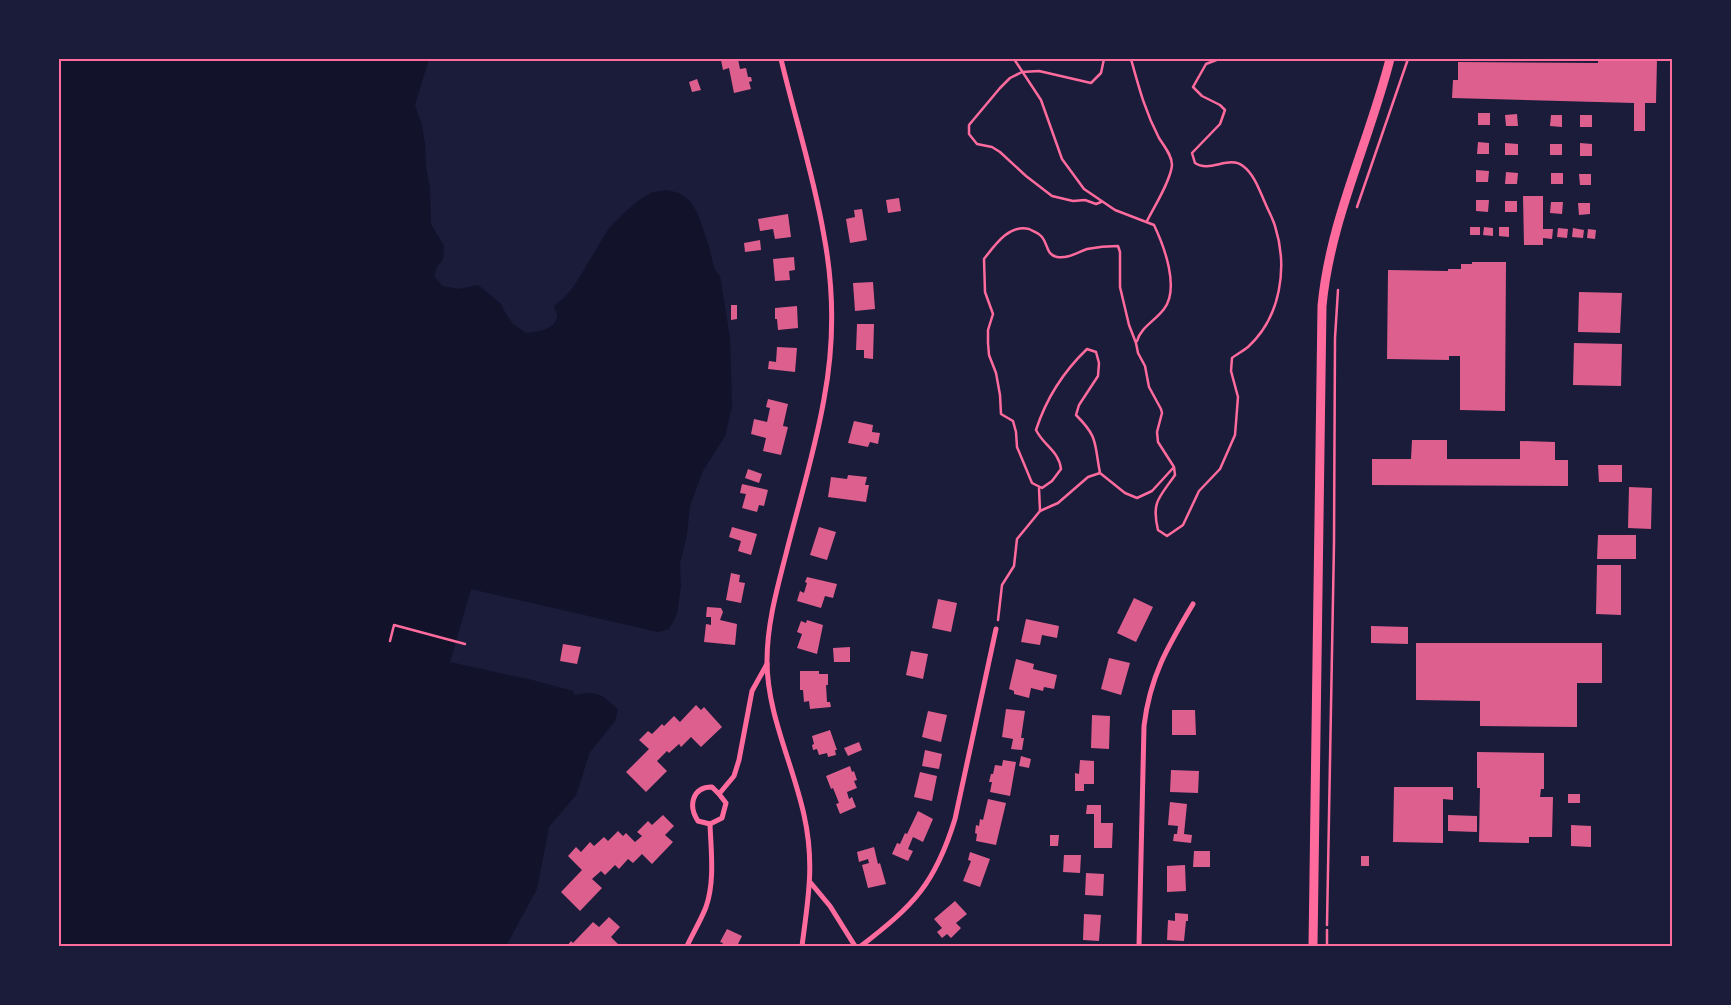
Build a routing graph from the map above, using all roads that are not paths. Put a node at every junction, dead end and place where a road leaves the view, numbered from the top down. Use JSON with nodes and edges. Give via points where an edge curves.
{"nodes":[{"id":1,"x":781,"y":59,"type":"edge"},
{"id":2,"x":1390,"y":59,"type":"edge"},
{"id":3,"x":1193,"y":604,"type":"dead end"},
{"id":4,"x":996,"y":629,"type":"road end"},
{"id":5,"x":767,"y":664,"type":"junction"},
{"id":6,"x":719,"y":794,"type":"junction"},
{"id":7,"x":710,"y":824,"type":"junction"},
{"id":8,"x":810,"y":882,"type":"junction"},
{"id":9,"x":687,"y":946,"type":"edge"},
{"id":10,"x":802,"y":946,"type":"edge"},
{"id":11,"x":855,"y":946,"type":"edge"},
{"id":12,"x":861,"y":946,"type":"edge"},
{"id":13,"x":1139,"y":946,"type":"edge"},
{"id":14,"x":1313,"y":946,"type":"edge"}],
"edges":[{"from":1,"to":5,"type":"street","via":[[824,237],[829,271],[831,336],[817,434],[772,612]]},
{"from":2,"to":14,"type":"street","via":[[1335,233],[1322,306]]},
{"from":3,"to":13,"type":"street","via":[[1158,666],[1147,704]]},
{"from":4,"to":12,"type":"street","via":[[955,819],[946,847],[935,871],[906,910]]},
{"from":5,"to":6,"type":"street","via":[[752,691],[734,776]]},
{"from":5,"to":8,"type":"street","via":[[775,716],[809,838]]},
{"from":6,"to":7,"type":"street","via":[[726,803],[725,810],[722,818]]},
{"from":6,"to":7,"type":"street","via":[[712,786],[705,787],[695,795],[692,804],[698,820]]},
{"from":7,"to":9,"type":"street","via":[[710,890],[706,907]]},
{"from":8,"to":10,"type":"street"},
{"from":8,"to":11,"type":"street","via":[[830,906]]}]}
